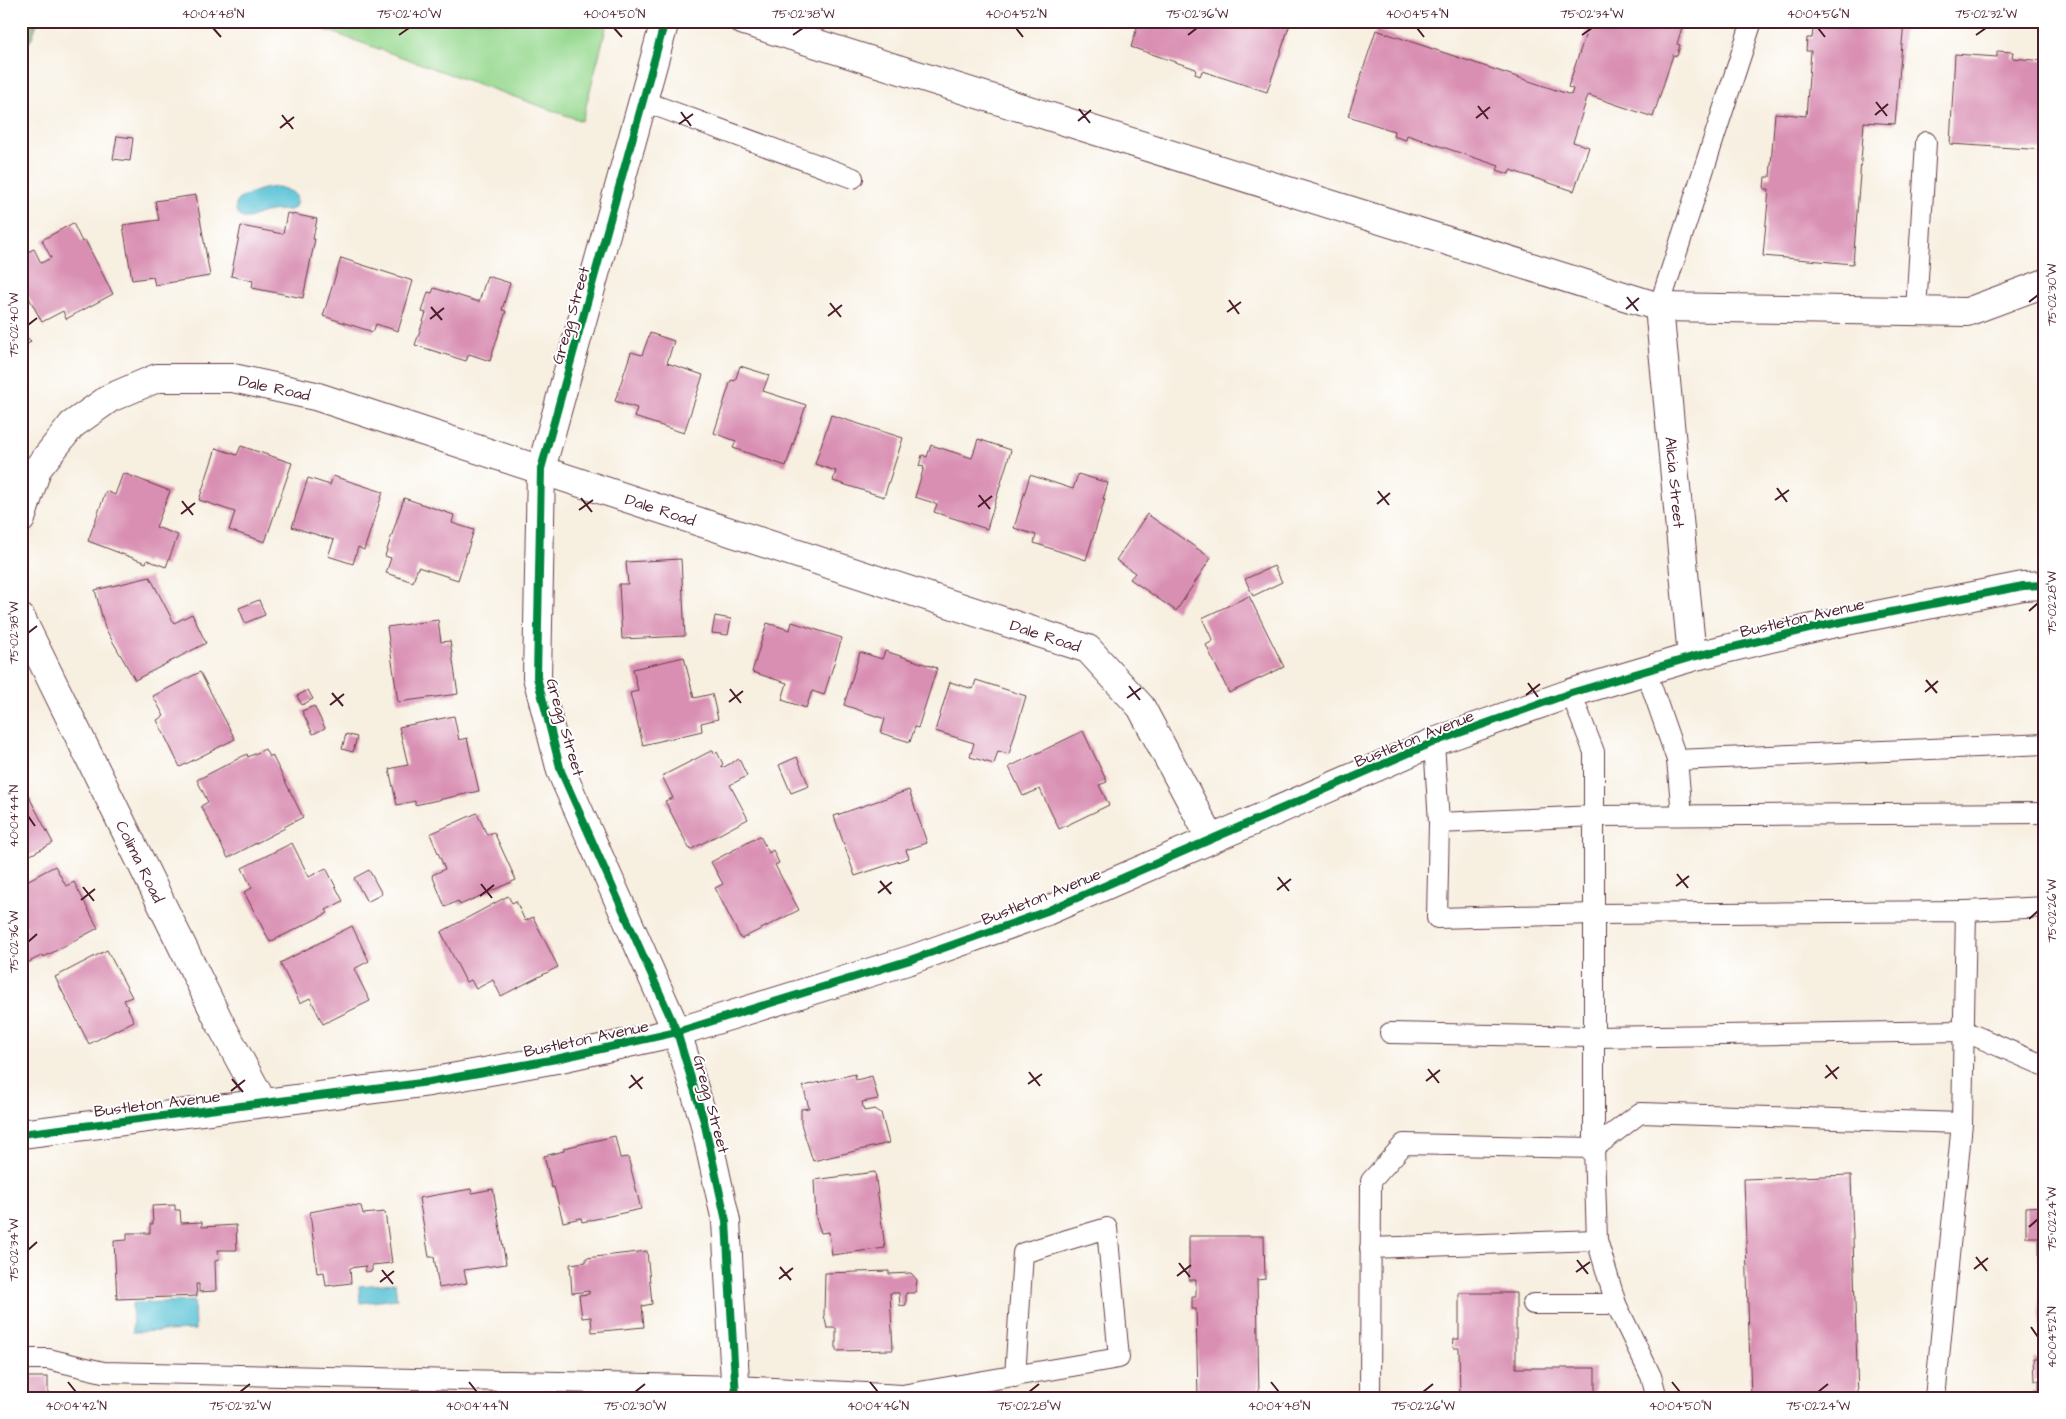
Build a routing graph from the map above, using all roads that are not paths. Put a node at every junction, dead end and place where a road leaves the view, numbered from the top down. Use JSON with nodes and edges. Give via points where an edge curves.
{"nodes":[{"id":1,"x":665,"y":21,"type":"edge"},
{"id":2,"x":744,"y":21,"type":"edge"},
{"id":3,"x":1752,"y":21,"type":"edge"},
{"id":4,"x":643,"y":101,"type":"junction"},
{"id":5,"x":1926,"y":142,"type":"dead end"},
{"id":6,"x":853,"y":178,"type":"dead end"},
{"id":7,"x":2045,"y":283,"type":"edge"},
{"id":8,"x":1659,"y":307,"type":"junction"},
{"id":9,"x":1916,"y":311,"type":"junction"},
{"id":10,"x":541,"y":469,"type":"junction"},
{"id":11,"x":21,"y":519,"type":"edge"},
{"id":12,"x":2045,"y":585,"type":"edge"},
{"id":13,"x":21,"y":618,"type":"edge"},
{"id":14,"x":1692,"y":657,"type":"junction"},
{"id":15,"x":1646,"y":671,"type":"junction"},
{"id":16,"x":1571,"y":693,"type":"junction"},
{"id":17,"x":1434,"y":742,"type":"junction"},
{"id":18,"x":2045,"y":744,"type":"edge"},
{"id":19,"x":1677,"y":760,"type":"junction"},
{"id":20,"x":2045,"y":813,"type":"edge"},
{"id":21,"x":1682,"y":815,"type":"junction"},
{"id":22,"x":1595,"y":816,"type":"junction"},
{"id":23,"x":1438,"y":823,"type":"junction"},
{"id":24,"x":1211,"y":839,"type":"junction"},
{"id":25,"x":2045,"y":907,"type":"edge"},
{"id":26,"x":1966,"y":911,"type":"junction"},
{"id":27,"x":1595,"y":914,"type":"junction"},
{"id":28,"x":1964,"y":1031,"type":"junction"},
{"id":29,"x":677,"y":1032,"type":"junction"},
{"id":30,"x":1390,"y":1033,"type":"dead end"},
{"id":31,"x":1595,"y":1037,"type":"junction"},
{"id":32,"x":2045,"y":1066,"type":"edge"},
{"id":33,"x":263,"y":1104,"type":"junction"},
{"id":34,"x":1962,"y":1123,"type":"junction"},
{"id":35,"x":21,"y":1134,"type":"edge"},
{"id":36,"x":1594,"y":1148,"type":"junction"},
{"id":37,"x":1597,"y":1240,"type":"junction"},
{"id":38,"x":1370,"y":1248,"type":"junction"},
{"id":39,"x":1533,"y":1304,"type":"dead end"},
{"id":40,"x":1616,"y":1304,"type":"junction"},
{"id":41,"x":21,"y":1359,"type":"edge"},
{"id":42,"x":1015,"y":1377,"type":"junction"},
{"id":43,"x":736,"y":1392,"type":"edge"},
{"id":44,"x":1370,"y":1398,"type":"edge"},
{"id":45,"x":1658,"y":1398,"type":"edge"},
{"id":46,"x":1935,"y":1398,"type":"edge"}],
"edges":[{"from":1,"to":4,"type":"street","name":"Gregg Street"},
{"from":2,"to":8,"type":"street"},
{"from":3,"to":8,"type":"lane"},
{"from":4,"to":6,"type":"lane"},
{"from":4,"to":10,"type":"street","name":"Gregg Street"},
{"from":5,"to":9,"type":"lane"},
{"from":7,"to":9,"type":"street","via":[[1967,312]]},
{"from":8,"to":9,"type":"street"},
{"from":8,"to":14,"type":"street","name":"Alicia Street"},
{"from":10,"to":11,"type":"street","name":"Dale Road","via":[[315,396],[233,378],[157,378],[110,398],[72,425],[37,469]]},
{"from":10,"to":24,"type":"street","name":"Dale Road","via":[[1088,649],[1141,707]]},
{"from":10,"to":29,"type":"street","name":"Gregg Street","via":[[537,677],[562,771]]},
{"from":12,"to":14,"type":"street","name":"Bustleton Avenue","via":[[2023,586],[1839,622]]},
{"from":13,"to":33,"type":"street","name":"Colima Road"},
{"from":14,"to":15,"type":"street","name":"Bustleton Avenue"},
{"from":15,"to":16,"type":"street","name":"Bustleton Avenue"},
{"from":15,"to":19,"type":"lane"},
{"from":16,"to":17,"type":"street","name":"Bustleton Avenue"},
{"from":16,"to":22,"type":"lane","via":[[1594,752]]},
{"from":17,"to":23,"type":"lane"},
{"from":17,"to":24,"type":"street","name":"Bustleton Avenue"},
{"from":18,"to":19,"type":"lane"},
{"from":19,"to":21,"type":"lane"},
{"from":20,"to":21,"type":"lane"},
{"from":21,"to":22,"type":"lane"},
{"from":22,"to":23,"type":"lane"},
{"from":22,"to":27,"type":"lane"},
{"from":23,"to":27,"type":"lane","via":[[1437,918]]},
{"from":24,"to":29,"type":"street","name":"Bustleton Avenue","via":[[1047,911],[910,960]]},
{"from":25,"to":26,"type":"lane"},
{"from":26,"to":27,"type":"lane"},
{"from":26,"to":28,"type":"lane"},
{"from":27,"to":31,"type":"lane"},
{"from":28,"to":31,"type":"lane"},
{"from":28,"to":32,"type":"lane"},
{"from":28,"to":34,"type":"lane"},
{"from":29,"to":33,"type":"street","name":"Bustleton Avenue","via":[[556,1060],[448,1079]]},
{"from":29,"to":43,"type":"street","name":"Gregg Street","via":[[704,1121],[726,1221]]},
{"from":30,"to":31,"type":"lane"},
{"from":31,"to":36,"type":"lane"},
{"from":33,"to":35,"type":"street","name":"Bustleton Avenue"},
{"from":34,"to":36,"type":"lane","via":[[1640,1113]]},
{"from":34,"to":46,"type":"lane"},
{"from":36,"to":37,"type":"lane"},
{"from":36,"to":38,"type":"lane","via":[[1404,1144],[1371,1181]]},
{"from":37,"to":38,"type":"lane"},
{"from":37,"to":40,"type":"lane"},
{"from":38,"to":44,"type":"lane"},
{"from":39,"to":40,"type":"lane"},
{"from":40,"to":45,"type":"lane","via":[[1651,1376]]},
{"from":41,"to":43,"type":"lane","via":[[48,1359],[103,1372]]},
{"from":42,"to":42,"type":"lane","via":[[1119,1358],[1107,1228],[1023,1253]]},
{"from":42,"to":43,"type":"lane","via":[[902,1395]]}]}
